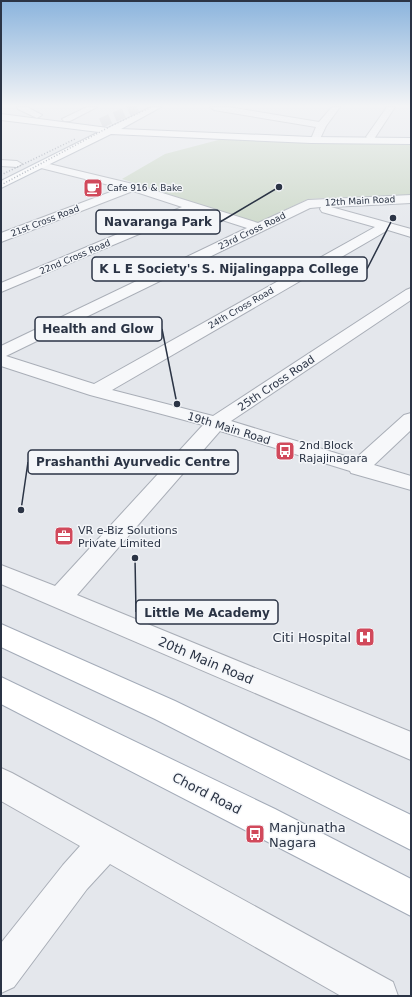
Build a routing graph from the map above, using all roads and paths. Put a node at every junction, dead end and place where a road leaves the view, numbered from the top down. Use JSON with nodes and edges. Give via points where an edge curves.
{"nodes":[{"id":1,"x":64,"y":154,"type":"edge"},
{"id":2,"x":20,"y":162,"type":"joint"},
{"id":3,"x":1,"y":163,"type":"edge"},
{"id":4,"x":41,"y":165,"type":"junction"},
{"id":5,"x":1,"y":172,"type":"edge"},
{"id":6,"x":1,"y":185,"type":"edge"},
{"id":7,"x":133,"y":187,"type":"junction"},
{"id":8,"x":411,"y":199,"type":"edge"},
{"id":9,"x":308,"y":204,"type":"junction"},
{"id":10,"x":193,"y":207,"type":"junction"},
{"id":11,"x":386,"y":226,"type":"junction"},
{"id":12,"x":259,"y":228,"type":"junction"},
{"id":13,"x":411,"y":233,"type":"edge"},
{"id":14,"x":1,"y":238,"type":"edge"},
{"id":15,"x":1,"y":288,"type":"edge"},
{"id":16,"x":411,"y":293,"type":"edge"},
{"id":17,"x":1,"y":352,"type":"edge"},
{"id":18,"x":1,"y":360,"type":"edge"},
{"id":19,"x":96,"y":391,"type":"junction"},
{"id":20,"x":411,"y":419,"type":"edge"},
{"id":21,"x":216,"y":423,"type":"junction"},
{"id":22,"x":358,"y":468,"type":"junction"},
{"id":23,"x":411,"y":483,"type":"edge"},
{"id":24,"x":1,"y":574,"type":"edge"},
{"id":25,"x":60,"y":598,"type":"junction"},
{"id":26,"x":1,"y":635,"type":"edge"},
{"id":27,"x":1,"y":690,"type":"edge"},
{"id":28,"x":411,"y":746,"type":"edge"},
{"id":29,"x":1,"y":784,"type":"edge"},
{"id":30,"x":411,"y":833,"type":"edge"},
{"id":31,"x":106,"y":843,"type":"junction"},
{"id":32,"x":411,"y":898,"type":"edge"},
{"id":33,"x":1,"y":974,"type":"edge"},
{"id":34,"x":379,"y":996,"type":"edge"}],
"edges":[{"from":1,"to":4,"type":"main road"},
{"from":2,"to":3,"type":"street"},
{"from":2,"to":5,"type":"main road"},
{"from":4,"to":6,"type":"main road"},
{"from":4,"to":7,"type":"street"},
{"from":7,"to":10,"type":"street"},
{"from":7,"to":14,"type":"street","name":"21st Cross Road"},
{"from":8,"to":9,"type":"street","name":"12th Main Road"},
{"from":9,"to":11,"type":"street"},
{"from":9,"to":12,"type":"street","name":"23rd Cross Road"},
{"from":10,"to":12,"type":"street"},
{"from":10,"to":15,"type":"street","name":"22nd Cross Road"},
{"from":11,"to":13,"type":"street"},
{"from":11,"to":19,"type":"street","name":"24th Cross Road"},
{"from":12,"to":17,"type":"street","name":"23rd Cross Road"},
{"from":16,"to":21,"type":"street","name":"25th Cross Road"},
{"from":18,"to":19,"type":"street","name":"19th Main Road"},
{"from":19,"to":21,"type":"street","name":"19th Main Road"},
{"from":20,"to":22,"type":"street"},
{"from":21,"to":22,"type":"street","name":"19th Main Road"},
{"from":21,"to":25,"type":"street","name":"25th Cross Road"},
{"from":22,"to":23,"type":"street","name":"19th Main Road"},
{"from":24,"to":25,"type":"street","name":"20th Main Road"},
{"from":25,"to":28,"type":"street","name":"20th Main Road"},
{"from":26,"to":30,"type":"main road","via":[[165,710]]},
{"from":27,"to":32,"type":"main road","name":"Chord Road"},
{"from":29,"to":31,"type":"street"},
{"from":31,"to":33,"type":"street","via":[[75,877]]},
{"from":31,"to":34,"type":"street"}]}
